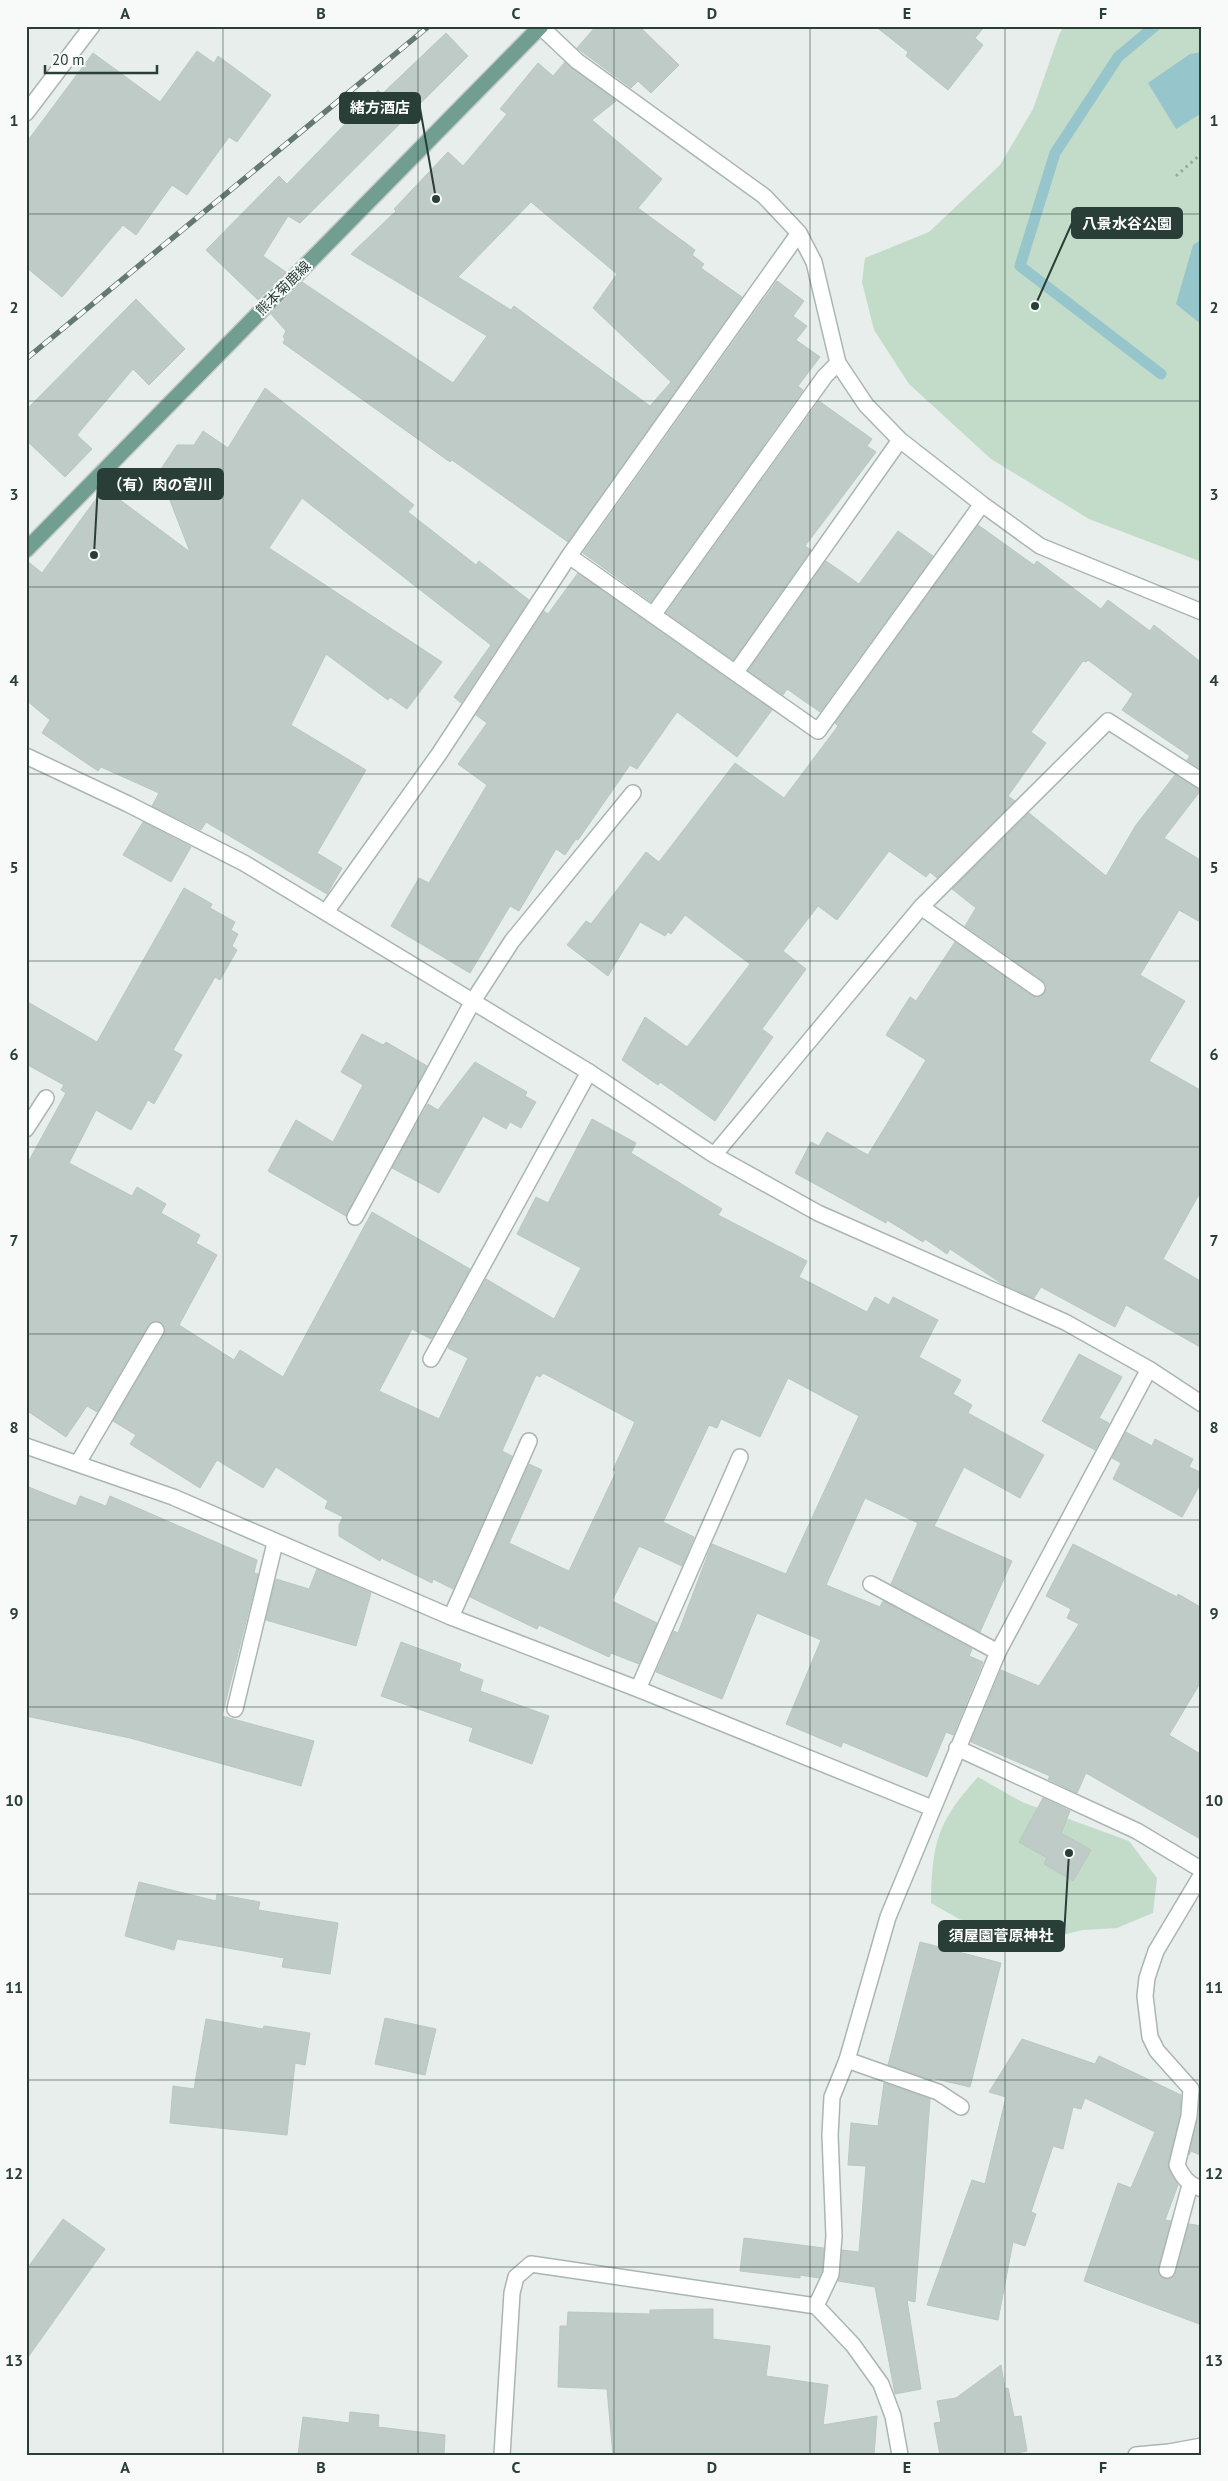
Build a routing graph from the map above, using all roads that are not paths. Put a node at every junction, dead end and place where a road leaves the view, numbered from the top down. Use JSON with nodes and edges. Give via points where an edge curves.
{"nodes":[{"id":1,"x":92,"y":26,"type":"edge"},
{"id":2,"x":540,"y":26,"type":"edge"},
{"id":3,"x":26,"y":113,"type":"edge"},
{"id":4,"x":799,"y":233,"type":"junction"},
{"id":5,"x":838,"y":363,"type":"junction"},
{"id":6,"x":900,"y":440,"type":"junction"},
{"id":7,"x":982,"y":504,"type":"junction"},
{"id":8,"x":26,"y":550,"type":"edge"},
{"id":9,"x":569,"y":556,"type":"junction"},
{"id":10,"x":1202,"y":612,"type":"edge"},
{"id":11,"x":653,"y":615,"type":"junction"},
{"id":12,"x":736,"y":672,"type":"junction"},
{"id":13,"x":26,"y":756,"type":"edge"},
{"id":14,"x":1202,"y":781,"type":"edge"},
{"id":15,"x":633,"y":793,"type":"dead end"},
{"id":16,"x":921,"y":907,"type":"junction"},
{"id":17,"x":326,"y":912,"type":"junction"},
{"id":18,"x":1037,"y":988,"type":"dead end"},
{"id":19,"x":473,"y":1000,"type":"junction"},
{"id":20,"x":589,"y":1072,"type":"junction"},
{"id":21,"x":46,"y":1098,"type":"dead end"},
{"id":22,"x":26,"y":1129,"type":"edge"},
{"id":23,"x":714,"y":1155,"type":"junction"},
{"id":24,"x":355,"y":1217,"type":"dead end"},
{"id":25,"x":156,"y":1330,"type":"dead end"},
{"id":26,"x":431,"y":1359,"type":"dead end"},
{"id":27,"x":1149,"y":1369,"type":"junction"},
{"id":28,"x":1202,"y":1404,"type":"edge"},
{"id":29,"x":529,"y":1441,"type":"dead end"},
{"id":30,"x":26,"y":1446,"type":"edge"},
{"id":31,"x":740,"y":1457,"type":"dead end"},
{"id":32,"x":78,"y":1463,"type":"junction"},
{"id":33,"x":275,"y":1543,"type":"junction"},
{"id":34,"x":871,"y":1584,"type":"dead end"},
{"id":35,"x":451,"y":1617,"type":"junction"},
{"id":36,"x":998,"y":1652,"type":"junction"},
{"id":37,"x":638,"y":1689,"type":"junction"},
{"id":38,"x":235,"y":1709,"type":"dead end"},
{"id":39,"x":957,"y":1748,"type":"junction"},
{"id":40,"x":932,"y":1808,"type":"junction"},
{"id":41,"x":1202,"y":1872,"type":"edge"},
{"id":42,"x":847,"y":2060,"type":"junction"},
{"id":43,"x":961,"y":2107,"type":"dead end"},
{"id":44,"x":1196,"y":2187,"type":"edge"},
{"id":45,"x":1167,"y":2270,"type":"dead end"},
{"id":46,"x":816,"y":2306,"type":"junction"},
{"id":47,"x":1202,"y":2446,"type":"edge"},
{"id":48,"x":1169,"y":2454,"type":"edge"},
{"id":49,"x":502,"y":2455,"type":"edge"},
{"id":50,"x":900,"y":2455,"type":"edge"},
{"id":51,"x":1136,"y":2455,"type":"edge"}],
"edges":[{"from":1,"to":3,"type":"street"},
{"from":2,"to":4,"type":"street","via":[[577,61],[764,196]]},
{"from":2,"to":8,"type":"main road","name":"熊本菊鹿線"},
{"from":4,"to":5,"type":"street","via":[[814,262]]},
{"from":4,"to":9,"type":"street"},
{"from":5,"to":6,"type":"street","via":[[866,404]]},
{"from":5,"to":11,"type":"street","via":[[825,376]]},
{"from":6,"to":7,"type":"street"},
{"from":6,"to":12,"type":"street"},
{"from":7,"to":10,"type":"street","via":[[1040,546]]},
{"from":7,"to":12,"type":"street","via":[[818,731]]},
{"from":9,"to":11,"type":"street"},
{"from":9,"to":17,"type":"street","via":[[440,754]]},
{"from":11,"to":12,"type":"street"},
{"from":13,"to":17,"type":"street","via":[[244,863]]},
{"from":14,"to":16,"type":"street","via":[[1108,721]]},
{"from":15,"to":19,"type":"street","via":[[512,941]]},
{"from":16,"to":18,"type":"street"},
{"from":16,"to":23,"type":"street"},
{"from":17,"to":19,"type":"street"},
{"from":19,"to":20,"type":"street"},
{"from":19,"to":24,"type":"street"},
{"from":20,"to":23,"type":"street"},
{"from":20,"to":26,"type":"street"},
{"from":21,"to":22,"type":"street"},
{"from":23,"to":27,"type":"street","via":[[818,1213],[1065,1322]]},
{"from":25,"to":32,"type":"street"},
{"from":27,"to":28,"type":"street"},
{"from":27,"to":36,"type":"street"},
{"from":29,"to":35,"type":"street"},
{"from":30,"to":32,"type":"street"},
{"from":31,"to":37,"type":"street"},
{"from":32,"to":33,"type":"street","via":[[173,1497]]},
{"from":33,"to":35,"type":"street"},
{"from":33,"to":38,"type":"street"},
{"from":34,"to":36,"type":"street"},
{"from":35,"to":37,"type":"street"},
{"from":36,"to":39,"type":"street"},
{"from":37,"to":40,"type":"street"},
{"from":39,"to":40,"type":"street"},
{"from":39,"to":41,"type":"street","via":[[1137,1831]]},
{"from":40,"to":42,"type":"street","via":[[888,1917]]},
{"from":41,"to":44,"type":"street","via":[[1156,1951],[1145,1996],[1150,2037],[1191,2089],[1189,2116],[1177,2165],[1183,2178]]},
{"from":42,"to":43,"type":"street","via":[[938,2092]]},
{"from":42,"to":46,"type":"street","via":[[832,2097],[830,2135],[834,2236],[831,2274]]},
{"from":44,"to":45,"type":"street"},
{"from":46,"to":49,"type":"street","via":[[531,2264],[516,2277],[512,2293]]},
{"from":46,"to":50,"type":"street","via":[[853,2346],[880,2384],[893,2416]]},
{"from":47,"to":48,"type":"street"},
{"from":48,"to":51,"type":"street"}]}
